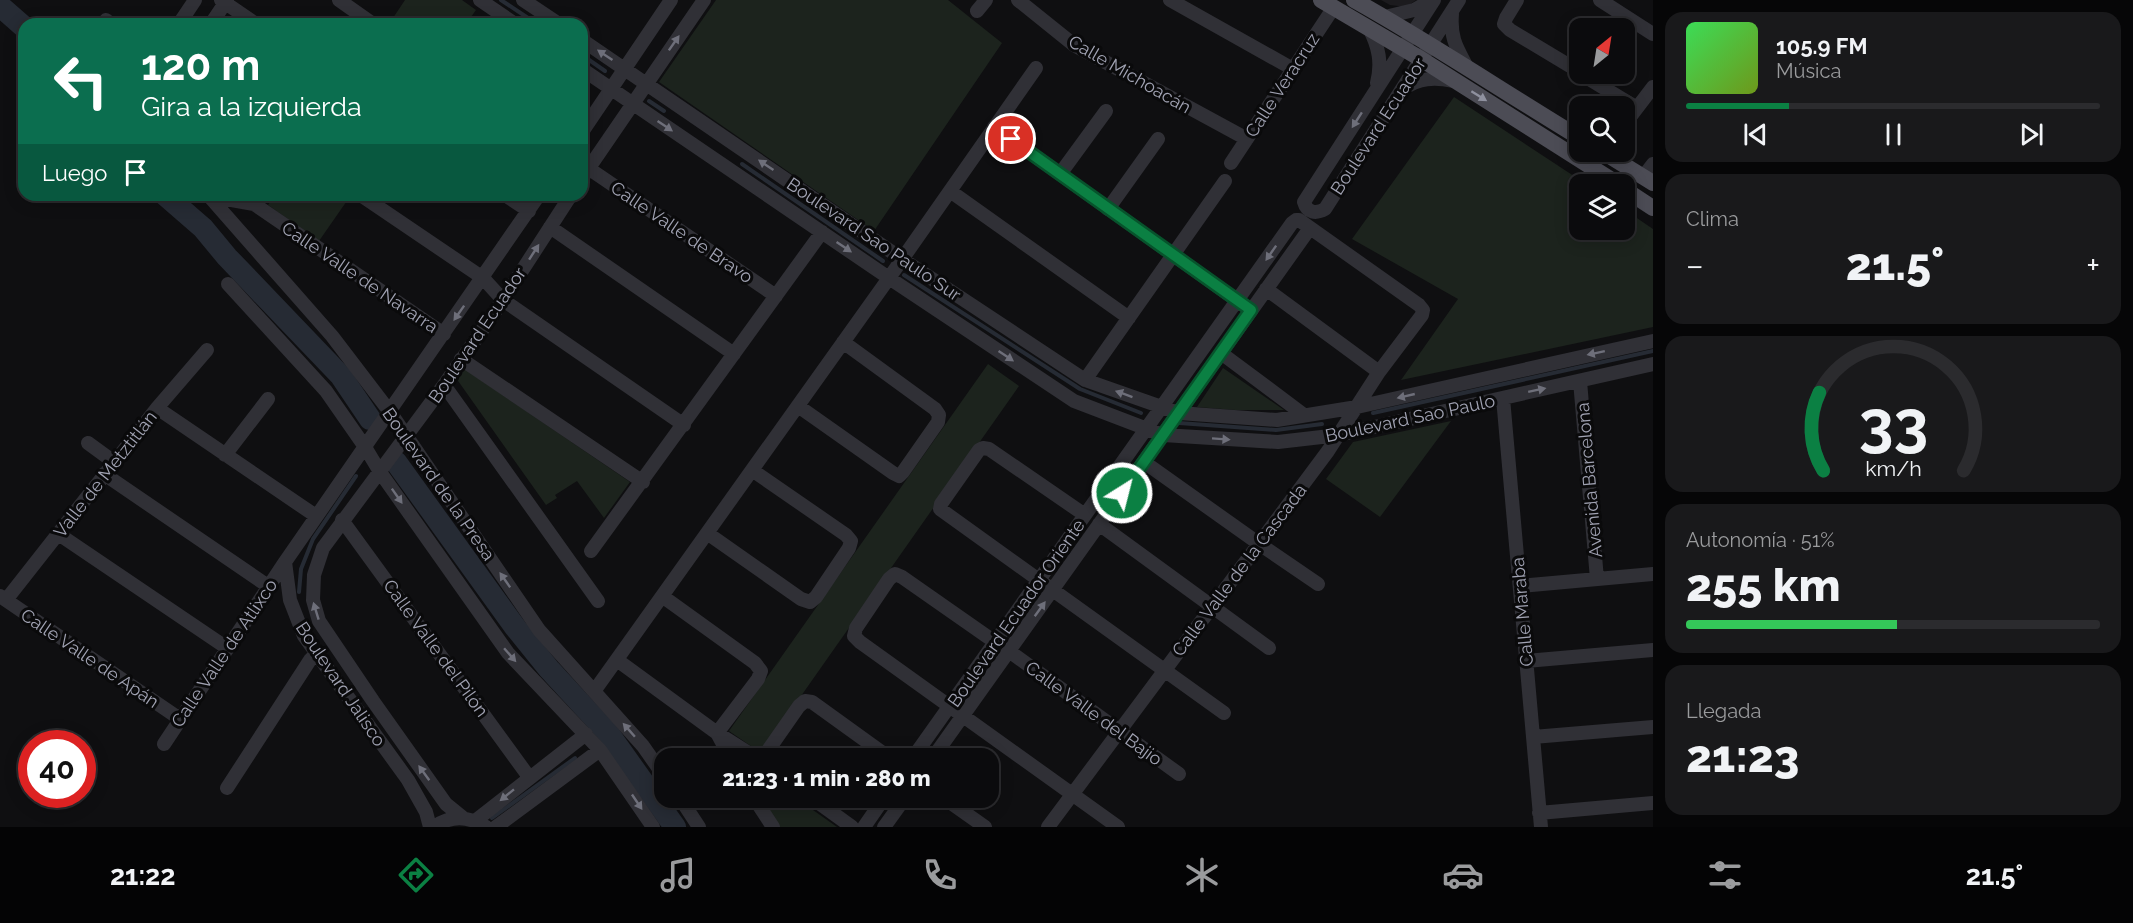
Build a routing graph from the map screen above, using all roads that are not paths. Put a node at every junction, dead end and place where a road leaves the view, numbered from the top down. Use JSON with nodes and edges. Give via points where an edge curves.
{"nodes":[{"id":1,"x":195,"y":0,"type":"edge"},
{"id":2,"x":339,"y":0,"type":"edge"},
{"id":3,"x":480,"y":0,"type":"edge"},
{"id":4,"x":523,"y":0,"type":"edge"},
{"id":5,"x":671,"y":0,"type":"edge"},
{"id":6,"x":704,"y":0,"type":"edge"},
{"id":7,"x":1018,"y":0,"type":"edge"},
{"id":8,"x":1170,"y":0,"type":"edge"},
{"id":9,"x":1354,"y":0,"type":"edge"},
{"id":10,"x":1433,"y":0,"type":"edge"},
{"id":11,"x":1517,"y":0,"type":"edge"},
{"id":12,"x":1600,"y":0,"type":"edge"},
{"id":13,"x":224,"y":1,"type":"edge"},
{"id":14,"x":1327,"y":3,"type":"edge"},
{"id":15,"x":1456,"y":6,"type":"edge"},
{"id":16,"x":1385,"y":17,"type":"junction"},
{"id":17,"x":183,"y":18,"type":"edge"},
{"id":18,"x":214,"y":18,"type":"edge"},
{"id":19,"x":248,"y":18,"type":"edge"},
{"id":20,"x":365,"y":18,"type":"edge"},
{"id":21,"x":506,"y":18,"type":"edge"},
{"id":22,"x":550,"y":18,"type":"edge"},
{"id":23,"x":1369,"y":28,"type":"junction"},
{"id":24,"x":1412,"y":33,"type":"junction"},
{"id":25,"x":1653,"y":34,"type":"edge"},
{"id":26,"x":588,"y":44,"type":"edge"},
{"id":27,"x":1431,"y":45,"type":"junction"},
{"id":28,"x":1402,"y":49,"type":"junction"},
{"id":29,"x":1421,"y":59,"type":"junction"},
{"id":30,"x":1569,"y":66,"type":"edge"},
{"id":31,"x":1036,"y":68,"type":"dead end"},
{"id":32,"x":625,"y":69,"type":"junction"},
{"id":33,"x":1293,"y":69,"type":"junction"},
{"id":34,"x":1470,"y":71,"type":"junction"},
{"id":35,"x":588,"y":73,"type":"edge"},
{"id":36,"x":1455,"y":81,"type":"junction"},
{"id":37,"x":646,"y":84,"type":"junction"},
{"id":38,"x":1598,"y":84,"type":"edge"},
{"id":39,"x":1653,"y":87,"type":"edge"},
{"id":40,"x":611,"y":89,"type":"junction"},
{"id":41,"x":1401,"y":91,"type":"junction"},
{"id":42,"x":1374,"y":93,"type":"junction"},
{"id":43,"x":632,"y":104,"type":"junction"},
{"id":44,"x":1637,"y":108,"type":"junction"},
{"id":45,"x":1106,"y":111,"type":"dead end"},
{"id":46,"x":1635,"y":111,"type":"edge"},
{"id":47,"x":588,"y":123,"type":"edge"},
{"id":48,"x":994,"y":127,"type":"junction"},
{"id":49,"x":1569,"y":131,"type":"edge"},
{"id":50,"x":1158,"y":139,"type":"dead end"},
{"id":51,"x":1247,"y":139,"type":"junction"},
{"id":52,"x":1619,"y":162,"type":"edge"},
{"id":53,"x":1231,"y":163,"type":"dead end"},
{"id":54,"x":1628,"y":168,"type":"junction"},
{"id":55,"x":588,"y":169,"type":"edge"},
{"id":56,"x":1060,"y":174,"type":"junction"},
{"id":57,"x":1602,"y":174,"type":"edge"},
{"id":58,"x":1624,"y":174,"type":"edge"},
{"id":59,"x":588,"y":175,"type":"edge"},
{"id":60,"x":1650,"y":175,"type":"edge"},
{"id":61,"x":1225,"y":181,"type":"dead end"},
{"id":62,"x":950,"y":191,"type":"junction"},
{"id":63,"x":1635,"y":196,"type":"edge"},
{"id":64,"x":213,"y":201,"type":"edge"},
{"id":65,"x":239,"y":201,"type":"edge"},
{"id":66,"x":369,"y":201,"type":"edge"},
{"id":67,"x":514,"y":201,"type":"edge"},
{"id":68,"x":535,"y":201,"type":"edge"},
{"id":69,"x":567,"y":201,"type":"edge"},
{"id":70,"x":1108,"y":208,"type":"junction"},
{"id":71,"x":1653,"y":208,"type":"edge"},
{"id":72,"x":529,"y":211,"type":"junction"},
{"id":73,"x":550,"y":227,"type":"junction"},
{"id":74,"x":1310,"y":228,"type":"junction"},
{"id":75,"x":822,"y":232,"type":"junction"},
{"id":76,"x":1173,"y":255,"type":"junction"},
{"id":77,"x":902,"y":259,"type":"junction"},
{"id":78,"x":483,"y":278,"type":"junction"},
{"id":79,"x":889,"y":278,"type":"junction"},
{"id":80,"x":228,"y":284,"type":"dead end"},
{"id":81,"x":1266,"y":289,"type":"junction"},
{"id":82,"x":776,"y":296,"type":"junction"},
{"id":83,"x":503,"y":300,"type":"junction"},
{"id":84,"x":1238,"y":300,"type":"junction"},
{"id":85,"x":1251,"y":310,"type":"junction"},
{"id":86,"x":1129,"y":318,"type":"junction"},
{"id":87,"x":444,"y":334,"type":"junction"},
{"id":88,"x":1653,"y":341,"type":"edge"},
{"id":89,"x":843,"y":342,"type":"junction"},
{"id":90,"x":207,"y":350,"type":"dead end"},
{"id":91,"x":1221,"y":353,"type":"junction"},
{"id":92,"x":734,"y":354,"type":"junction"},
{"id":93,"x":461,"y":359,"type":"junction"},
{"id":94,"x":1653,"y":364,"type":"edge"},
{"id":95,"x":1379,"y":372,"type":"junction"},
{"id":96,"x":1085,"y":380,"type":"junction"},
{"id":97,"x":1580,"y":381,"type":"junction"},
{"id":98,"x":444,"y":385,"type":"junction"},
{"id":99,"x":1503,"y":398,"type":"junction"},
{"id":100,"x":268,"y":399,"type":"dead end"},
{"id":101,"x":798,"y":406,"type":"junction"},
{"id":102,"x":1358,"y":407,"type":"junction"},
{"id":103,"x":157,"y":408,"type":"junction"},
{"id":104,"x":1161,"y":408,"type":"junction"},
{"id":105,"x":390,"y":412,"type":"junction"},
{"id":106,"x":1179,"y":413,"type":"junction"},
{"id":107,"x":1304,"y":415,"type":"junction"},
{"id":108,"x":684,"y":425,"type":"junction"},
{"id":109,"x":1146,"y":429,"type":"junction"},
{"id":110,"x":1163,"y":435,"type":"junction"},
{"id":111,"x":1339,"y":435,"type":"junction"},
{"id":112,"x":406,"y":437,"type":"junction"},
{"id":113,"x":88,"y":443,"type":"dead end"},
{"id":114,"x":365,"y":447,"type":"junction"},
{"id":115,"x":225,"y":454,"type":"junction"},
{"id":116,"x":114,"y":462,"type":"junction"},
{"id":117,"x":1144,"y":462,"type":"junction"},
{"id":118,"x":752,"y":470,"type":"junction"},
{"id":119,"x":380,"y":472,"type":"junction"},
{"id":120,"x":104,"y":474,"type":"junction"},
{"id":121,"x":643,"y":482,"type":"junction"},
{"id":122,"x":1085,"y":515,"type":"junction"},
{"id":123,"x":316,"y":516,"type":"junction"},
{"id":124,"x":342,"y":520,"type":"junction"},
{"id":125,"x":1099,"y":524,"type":"junction"},
{"id":126,"x":57,"y":533,"type":"junction"},
{"id":127,"x":707,"y":533,"type":"junction"},
{"id":128,"x":1258,"y":543,"type":"junction"},
{"id":129,"x":591,"y":551,"type":"dead end"},
{"id":130,"x":285,"y":562,"type":"junction"},
{"id":131,"x":1653,"y":574,"type":"edge"},
{"id":132,"x":1040,"y":579,"type":"junction"},
{"id":133,"x":1597,"y":579,"type":"junction"},
{"id":134,"x":1318,"y":584,"type":"dead end"},
{"id":135,"x":268,"y":586,"type":"junction"},
{"id":136,"x":1520,"y":586,"type":"junction"},
{"id":137,"x":1054,"y":590,"type":"junction"},
{"id":138,"x":662,"y":596,"type":"junction"},
{"id":139,"x":3,"y":598,"type":"edge"},
{"id":140,"x":598,"y":601,"type":"dead end"},
{"id":141,"x":1212,"y":606,"type":"junction"},
{"id":142,"x":995,"y":642,"type":"junction"},
{"id":143,"x":227,"y":648,"type":"junction"},
{"id":144,"x":1269,"y":648,"type":"dead end"},
{"id":145,"x":1653,"y":650,"type":"edge"},
{"id":146,"x":1009,"y":651,"type":"junction"},
{"id":147,"x":317,"y":653,"type":"junction"},
{"id":148,"x":617,"y":660,"type":"junction"},
{"id":149,"x":1526,"y":661,"type":"junction"},
{"id":150,"x":1165,"y":669,"type":"junction"},
{"id":151,"x":595,"y":690,"type":"junction"},
{"id":152,"x":950,"y":706,"type":"junction"},
{"id":153,"x":1224,"y":713,"type":"dead end"},
{"id":154,"x":963,"y":716,"type":"junction"},
{"id":155,"x":180,"y":719,"type":"junction"},
{"id":156,"x":1653,"y":727,"type":"edge"},
{"id":157,"x":1119,"y":732,"type":"junction"},
{"id":158,"x":717,"y":733,"type":"junction"},
{"id":159,"x":586,"y":734,"type":"junction"},
{"id":160,"x":1533,"y":737,"type":"junction"},
{"id":161,"x":164,"y":744,"type":"dead end"},
{"id":162,"x":725,"y":748,"type":"edge"},
{"id":163,"x":742,"y":748,"type":"edge"},
{"id":164,"x":768,"y":748,"type":"edge"},
{"id":165,"x":876,"y":748,"type":"edge"},
{"id":166,"x":920,"y":748,"type":"edge"},
{"id":167,"x":940,"y":748,"type":"edge"},
{"id":168,"x":600,"y":750,"type":"junction"},
{"id":169,"x":654,"y":762,"type":"edge"},
{"id":170,"x":1179,"y":774,"type":"dead end"},
{"id":171,"x":529,"y":777,"type":"junction"},
{"id":172,"x":227,"y":788,"type":"dead end"},
{"id":173,"x":1073,"y":794,"type":"junction"},
{"id":174,"x":1653,"y":803,"type":"edge"},
{"id":175,"x":687,"y":808,"type":"edge"},
{"id":176,"x":761,"y":808,"type":"edge"},
{"id":177,"x":826,"y":808,"type":"edge"},
{"id":178,"x":877,"y":808,"type":"edge"},
{"id":179,"x":898,"y":808,"type":"edge"},
{"id":180,"x":958,"y":808,"type":"edge"},
{"id":181,"x":1540,"y":820,"type":"edge"},
{"id":182,"x":474,"y":822,"type":"edge"},
{"id":183,"x":432,"y":827,"type":"edge"},
{"id":184,"x":496,"y":827,"type":"edge"},
{"id":185,"x":653,"y":827,"type":"edge"},
{"id":186,"x":699,"y":827,"type":"edge"},
{"id":187,"x":773,"y":827,"type":"edge"},
{"id":188,"x":852,"y":827,"type":"edge"},
{"id":189,"x":864,"y":827,"type":"edge"},
{"id":190,"x":884,"y":827,"type":"edge"},
{"id":191,"x":985,"y":827,"type":"edge"},
{"id":192,"x":1048,"y":827,"type":"edge"},
{"id":193,"x":1118,"y":827,"type":"edge"}],
"edges":[{"from":1,"to":17,"type":"street"},
{"from":2,"to":20,"type":"street"},
{"from":3,"to":21,"type":"street"},
{"from":4,"to":22,"type":"street"},
{"from":5,"to":32,"type":"street"},
{"from":37,"to":6,"type":"street","one_way":true},
{"from":7,"to":51,"type":"street","name":"Calle Michoacán","via":[[1074,45]]},
{"from":8,"to":33,"type":"street"},
{"from":9,"to":16,"type":"main road"},
{"from":10,"to":16,"type":"street","via":[[1414,10]]},
{"from":10,"to":24,"type":"street","name":"Boulevard Ecuador"},
{"from":11,"to":30,"type":"street","via":[[1504,24]]},
{"from":12,"to":25,"type":"street"},
{"from":13,"to":18,"type":"street"},
{"from":13,"to":19,"type":"street"},
{"from":14,"to":23,"type":"main road"},
{"from":14,"to":33,"type":"street","name":"Calle Veracruz"},
{"from":15,"to":27,"type":"street","name":"Boulevard Ecuador"},
{"from":15,"to":34,"type":"street","via":[[1451,34]]},
{"from":16,"to":24,"type":"main road"},
{"from":23,"to":28,"type":"main road"},
{"from":23,"to":42,"type":"street","via":[[1378,44],[1380,61]]},
{"from":24,"to":27,"type":"main road"},
{"from":24,"to":28,"type":"street","name":"Boulevard Ecuador"},
{"from":32,"to":26,"type":"street","name":"Boulevard Sao Paulo Sur","one_way":true},
{"from":27,"to":29,"type":"street","name":"Boulevard Ecuador"},
{"from":27,"to":34,"type":"main road"},
{"from":28,"to":29,"type":"main road"},
{"from":28,"to":42,"type":"street","name":"Boulevard Ecuador"},
{"from":29,"to":36,"type":"main road"},
{"from":29,"to":41,"type":"street","name":"Boulevard Ecuador"},
{"from":31,"to":48,"type":"street"},
{"from":32,"to":37,"type":"street","name":"Boulevard Sao Paulo Sur"},
{"from":32,"to":40,"type":"street"},
{"from":33,"to":51,"type":"street","name":"Calle Veracruz"},
{"from":34,"to":49,"type":"main road"},
{"from":35,"to":40,"type":"street","name":"Boulevard Sao Paulo Sur"},
{"from":36,"to":41,"type":"street","via":[[1426,78]]},
{"from":36,"to":57,"type":"main road","one_way":true},
{"from":37,"to":43,"type":"street"},
{"from":77,"to":37,"type":"street","name":"Boulevard Sao Paulo Sur","one_way":true},
{"from":38,"to":44,"type":"street"},
{"from":39,"to":44,"type":"street"},
{"from":40,"to":43,"type":"street","name":"Boulevard Sao Paulo Sur"},
{"from":40,"to":47,"type":"street"},
{"from":42,"to":41,"type":"street","name":"Boulevard Ecuador","one_way":true,"via":[[1304,202],[1310,211],[1325,209]]},
{"from":43,"to":55,"type":"street"},
{"from":43,"to":75,"type":"street","name":"Boulevard Sao Paulo Sur","one_way":true},
{"from":44,"to":46,"type":"street"},
{"from":45,"to":56,"type":"street"},
{"from":48,"to":56,"type":"street"},
{"from":48,"to":62,"type":"street"},
{"from":50,"to":70,"type":"street"},
{"from":51,"to":53,"type":"street","name":"Calle Veracruz"},
{"from":52,"to":54,"type":"main road"},
{"from":54,"to":58,"type":"street"},
{"from":54,"to":60,"type":"main road"},
{"from":56,"to":70,"type":"street"},
{"from":59,"to":82,"type":"street","name":"Calle Valle de Bravo"},
{"from":61,"to":76,"type":"street"},
{"from":62,"to":77,"type":"street"},
{"from":62,"to":86,"type":"street"},
{"from":63,"to":71,"type":"main road"},
{"from":64,"to":105,"type":"street","name":"Boulevard de la Presa","via":[[332,336]]},
{"from":65,"to":87,"type":"street","name":"Calle Valle de Navarra","via":[[254,204]]},
{"from":66,"to":78,"type":"street"},
{"from":67,"to":72,"type":"street"},
{"from":68,"to":72,"type":"street","name":"Boulevard Ecuador"},
{"from":69,"to":73,"type":"street","name":"Boulevard Ecuador"},
{"from":70,"to":76,"type":"street"},
{"from":72,"to":78,"type":"street","name":"Boulevard Ecuador"},
{"from":83,"to":73,"type":"street","name":"Boulevard Ecuador","one_way":true},
{"from":73,"to":92,"type":"street"},
{"from":74,"to":81,"type":"street","name":"Boulevard Ecuador Oriente"},
{"from":74,"to":84,"type":"street","name":"Boulevard Ecuador Oriente","one_way":true,"via":[[1299,220],[1292,222]]},
{"from":74,"to":95,"type":"street","name":"Calle Valle de la Cascada","via":[[1423,310]]},
{"from":75,"to":79,"type":"street","name":"Boulevard Sao Paulo Sur","one_way":true},
{"from":75,"to":82,"type":"street"},
{"from":76,"to":84,"type":"street"},
{"from":76,"to":86,"type":"street"},
{"from":77,"to":79,"type":"street"},
{"from":77,"to":96,"type":"street","name":"Boulevard Sao Paulo Sur"},
{"from":78,"to":83,"type":"street"},
{"from":78,"to":87,"type":"street","name":"Boulevard Ecuador","one_way":true},
{"from":79,"to":89,"type":"street"},
{"from":79,"to":109,"type":"street","name":"Boulevard Sao Paulo Sur","one_way":true,"via":[[1074,401]]},
{"from":80,"to":114,"type":"street","via":[[326,391]]},
{"from":81,"to":85,"type":"street","name":"Boulevard Ecuador Oriente"},
{"from":81,"to":95,"type":"street"},
{"from":82,"to":92,"type":"street"},
{"from":83,"to":93,"type":"street","name":"Boulevard Ecuador"},
{"from":83,"to":108,"type":"street"},
{"from":84,"to":85,"type":"street"},
{"from":84,"to":104,"type":"street","name":"Boulevard Ecuador Oriente"},
{"from":85,"to":91,"type":"street","name":"Boulevard Ecuador Oriente"},
{"from":86,"to":96,"type":"street"},
{"from":87,"to":105,"type":"street","name":"Boulevard Ecuador"},
{"from":88,"to":102,"type":"street","name":"Boulevard Sao Paulo","one_way":true},
{"from":89,"to":101,"type":"street"},
{"from":89,"to":101,"type":"street","via":[[939,415],[903,472],[899,476],[893,473]]},
{"from":90,"to":103,"type":"street","name":"Valle de Metztitlán"},
{"from":91,"to":106,"type":"street","name":"Boulevard Ecuador Oriente"},
{"from":91,"to":107,"type":"street"},
{"from":92,"to":108,"type":"street"},
{"from":93,"to":98,"type":"street","name":"Boulevard Ecuador"},
{"from":93,"to":121,"type":"street"},
{"from":94,"to":97,"type":"street","name":"Boulevard Sao Paulo"},
{"from":95,"to":102,"type":"street","name":"Calle Valle de la Cascada"},
{"from":104,"to":96,"type":"street","name":"Boulevard Sao Paulo Sur","one_way":true},
{"from":99,"to":97,"type":"street","name":"Boulevard Sao Paulo","one_way":true},
{"from":97,"to":133,"type":"street","name":"Avenida Barcelona"},
{"from":98,"to":112,"type":"street","name":"Boulevard Ecuador"},
{"from":98,"to":140,"type":"street"},
{"from":99,"to":111,"type":"street","name":"Boulevard Sao Paulo"},
{"from":99,"to":136,"type":"street","name":"Calle Maraba"},
{"from":100,"to":115,"type":"street"},
{"from":101,"to":118,"type":"street"},
{"from":102,"to":107,"type":"street","name":"Boulevard Sao Paulo"},
{"from":102,"to":111,"type":"street","name":"Calle Valle de la Cascada"},
{"from":103,"to":115,"type":"street"},
{"from":103,"to":116,"type":"street","name":"Valle de Metztitlán"},
{"from":104,"to":106,"type":"street","name":"Boulevard Sao Paulo Sur"},
{"from":104,"to":109,"type":"street","name":"Boulevard Ecuador Oriente"},
{"from":105,"to":112,"type":"street","name":"Boulevard de la Presa"},
{"from":105,"to":114,"type":"street","name":"Boulevard Ecuador"},
{"from":106,"to":107,"type":"street","name":"Boulevard Sao Paulo","via":[[1277,420]]},
{"from":106,"to":110,"type":"street","name":"Boulevard Ecuador Oriente"},
{"from":108,"to":121,"type":"street"},
{"from":109,"to":110,"type":"street","name":"Boulevard Sao Paulo Sur"},
{"from":109,"to":122,"type":"street","name":"Boulevard Ecuador Oriente"},
{"from":110,"to":111,"type":"street","name":"Boulevard Sao Paulo","one_way":true,"via":[[1278,442]]},
{"from":110,"to":117,"type":"street","name":"Boulevard Ecuador Oriente"},
{"from":111,"to":128,"type":"street","name":"Calle Valle de la Cascada"},
{"from":112,"to":119,"type":"street","name":"Boulevard Ecuador"},
{"from":151,"to":112,"type":"street","name":"Boulevard de la Presa","one_way":true,"via":[[539,630]]},
{"from":113,"to":116,"type":"street"},
{"from":114,"to":119,"type":"street"},
{"from":114,"to":123,"type":"street"},
{"from":115,"to":123,"type":"street"},
{"from":116,"to":120,"type":"street","name":"Valle de Metztitlán"},
{"from":117,"to":125,"type":"street","name":"Boulevard Ecuador Oriente"},
{"from":117,"to":128,"type":"street"},
{"from":118,"to":127,"type":"street"},
{"from":118,"to":127,"type":"street","via":[[851,541],[816,597],[810,602],[801,599]]},
{"from":119,"to":124,"type":"street","name":"Boulevard Jalisco"},
{"from":119,"to":159,"type":"street","one_way":true,"via":[[508,653]]},
{"from":120,"to":126,"type":"street","name":"Valle de Metztitlán"},
{"from":120,"to":135,"type":"street"},
{"from":121,"to":129,"type":"street"},
{"from":122,"to":132,"type":"street","name":"Boulevard Ecuador Oriente"},
{"from":122,"to":132,"type":"street","via":[[984,448],[941,504],[940,509]]},
{"from":123,"to":130,"type":"street"},
{"from":124,"to":171,"type":"street","name":"Calle Valle del Pilón"},
{"from":182,"to":124,"type":"street","name":"Boulevard Jalisco","one_way":true,"via":[[447,804],[319,621],[314,575],[323,548]]},
{"from":125,"to":137,"type":"street","name":"Boulevard Ecuador Oriente"},
{"from":125,"to":141,"type":"street"},
{"from":126,"to":139,"type":"street","name":"Valle de Metztitlán"},
{"from":126,"to":143,"type":"street"},
{"from":127,"to":138,"type":"street"},
{"from":128,"to":134,"type":"street"},
{"from":128,"to":141,"type":"street","name":"Calle Valle de la Cascada"},
{"from":130,"to":135,"type":"street","name":"Calle Valle de Atlixco"},
{"from":130,"to":147,"type":"street","name":"Boulevard Jalisco","via":[[296,619]]},
{"from":131,"to":133,"type":"street"},
{"from":132,"to":137,"type":"street"},
{"from":132,"to":142,"type":"street","name":"Boulevard Ecuador Oriente"},
{"from":133,"to":136,"type":"street"},
{"from":135,"to":143,"type":"street","name":"Calle Valle de Atlixco"},
{"from":136,"to":149,"type":"street","name":"Calle Maraba"},
{"from":146,"to":137,"type":"street","name":"Boulevard Ecuador Oriente","one_way":true},
{"from":137,"to":150,"type":"street"},
{"from":138,"to":148,"type":"street"},
{"from":138,"to":158,"type":"street","via":[[761,670]]},
{"from":139,"to":155,"type":"street","name":"Calle Valle de Apán"},
{"from":141,"to":144,"type":"street"},
{"from":141,"to":150,"type":"street","name":"Calle Valle de la Cascada"},
{"from":142,"to":152,"type":"street","name":"Boulevard Ecuador Oriente"},
{"from":142,"to":152,"type":"street","via":[[902,577],[894,574],[889,579],[854,636]]},
{"from":143,"to":155,"type":"street","name":"Calle Valle de Atlixco"},
{"from":145,"to":149,"type":"street"},
{"from":146,"to":154,"type":"street","name":"Boulevard Ecuador Oriente"},
{"from":146,"to":157,"type":"street","name":"Calle Valle del Bajio"},
{"from":147,"to":172,"type":"street"},
{"from":147,"to":183,"type":"street","name":"Boulevard Jalisco","via":[[408,780]]},
{"from":148,"to":151,"type":"street"},
{"from":148,"to":158,"type":"street"},
{"from":149,"to":160,"type":"street","name":"Calle Maraba"},
{"from":150,"to":153,"type":"street"},
{"from":150,"to":157,"type":"street","name":"Calle Valle de la Cascada"},
{"from":169,"to":151,"type":"street","name":"Boulevard de la Presa","one_way":true},
{"from":152,"to":154,"type":"street"},
{"from":152,"to":166,"type":"street","name":"Boulevard Ecuador Oriente"},
{"from":154,"to":167,"type":"street","name":"Boulevard Ecuador Oriente"},
{"from":154,"to":173,"type":"street"},
{"from":155,"to":161,"type":"street","name":"Calle Valle de Atlixco"},
{"from":156,"to":160,"type":"street"},
{"from":157,"to":170,"type":"street","name":"Calle Valle del Bajio"},
{"from":157,"to":173,"type":"street","name":"Calle Valle de la Cascada"},
{"from":158,"to":162,"type":"street"},
{"from":158,"to":163,"type":"street"},
{"from":159,"to":168,"type":"street"},
{"from":159,"to":171,"type":"street"},
{"from":160,"to":181,"type":"street","name":"Calle Maraba"},
{"from":164,"to":165,"type":"street","via":[[805,701],[812,702]]},
{"from":168,"to":184,"type":"street"},
{"from":168,"to":185,"type":"street","one_way":true},
{"from":171,"to":182,"type":"street","one_way":true},
{"from":173,"to":192,"type":"street","name":"Calle Valle de la Cascada"},
{"from":173,"to":193,"type":"street"},
{"from":174,"to":181,"type":"street"},
{"from":175,"to":186,"type":"street"},
{"from":176,"to":187,"type":"street"},
{"from":177,"to":188,"type":"street"},
{"from":178,"to":189,"type":"street"},
{"from":179,"to":190,"type":"street"},
{"from":180,"to":191,"type":"street"},
{"from":182,"to":183,"type":"street","via":[[447,820]]}]}
